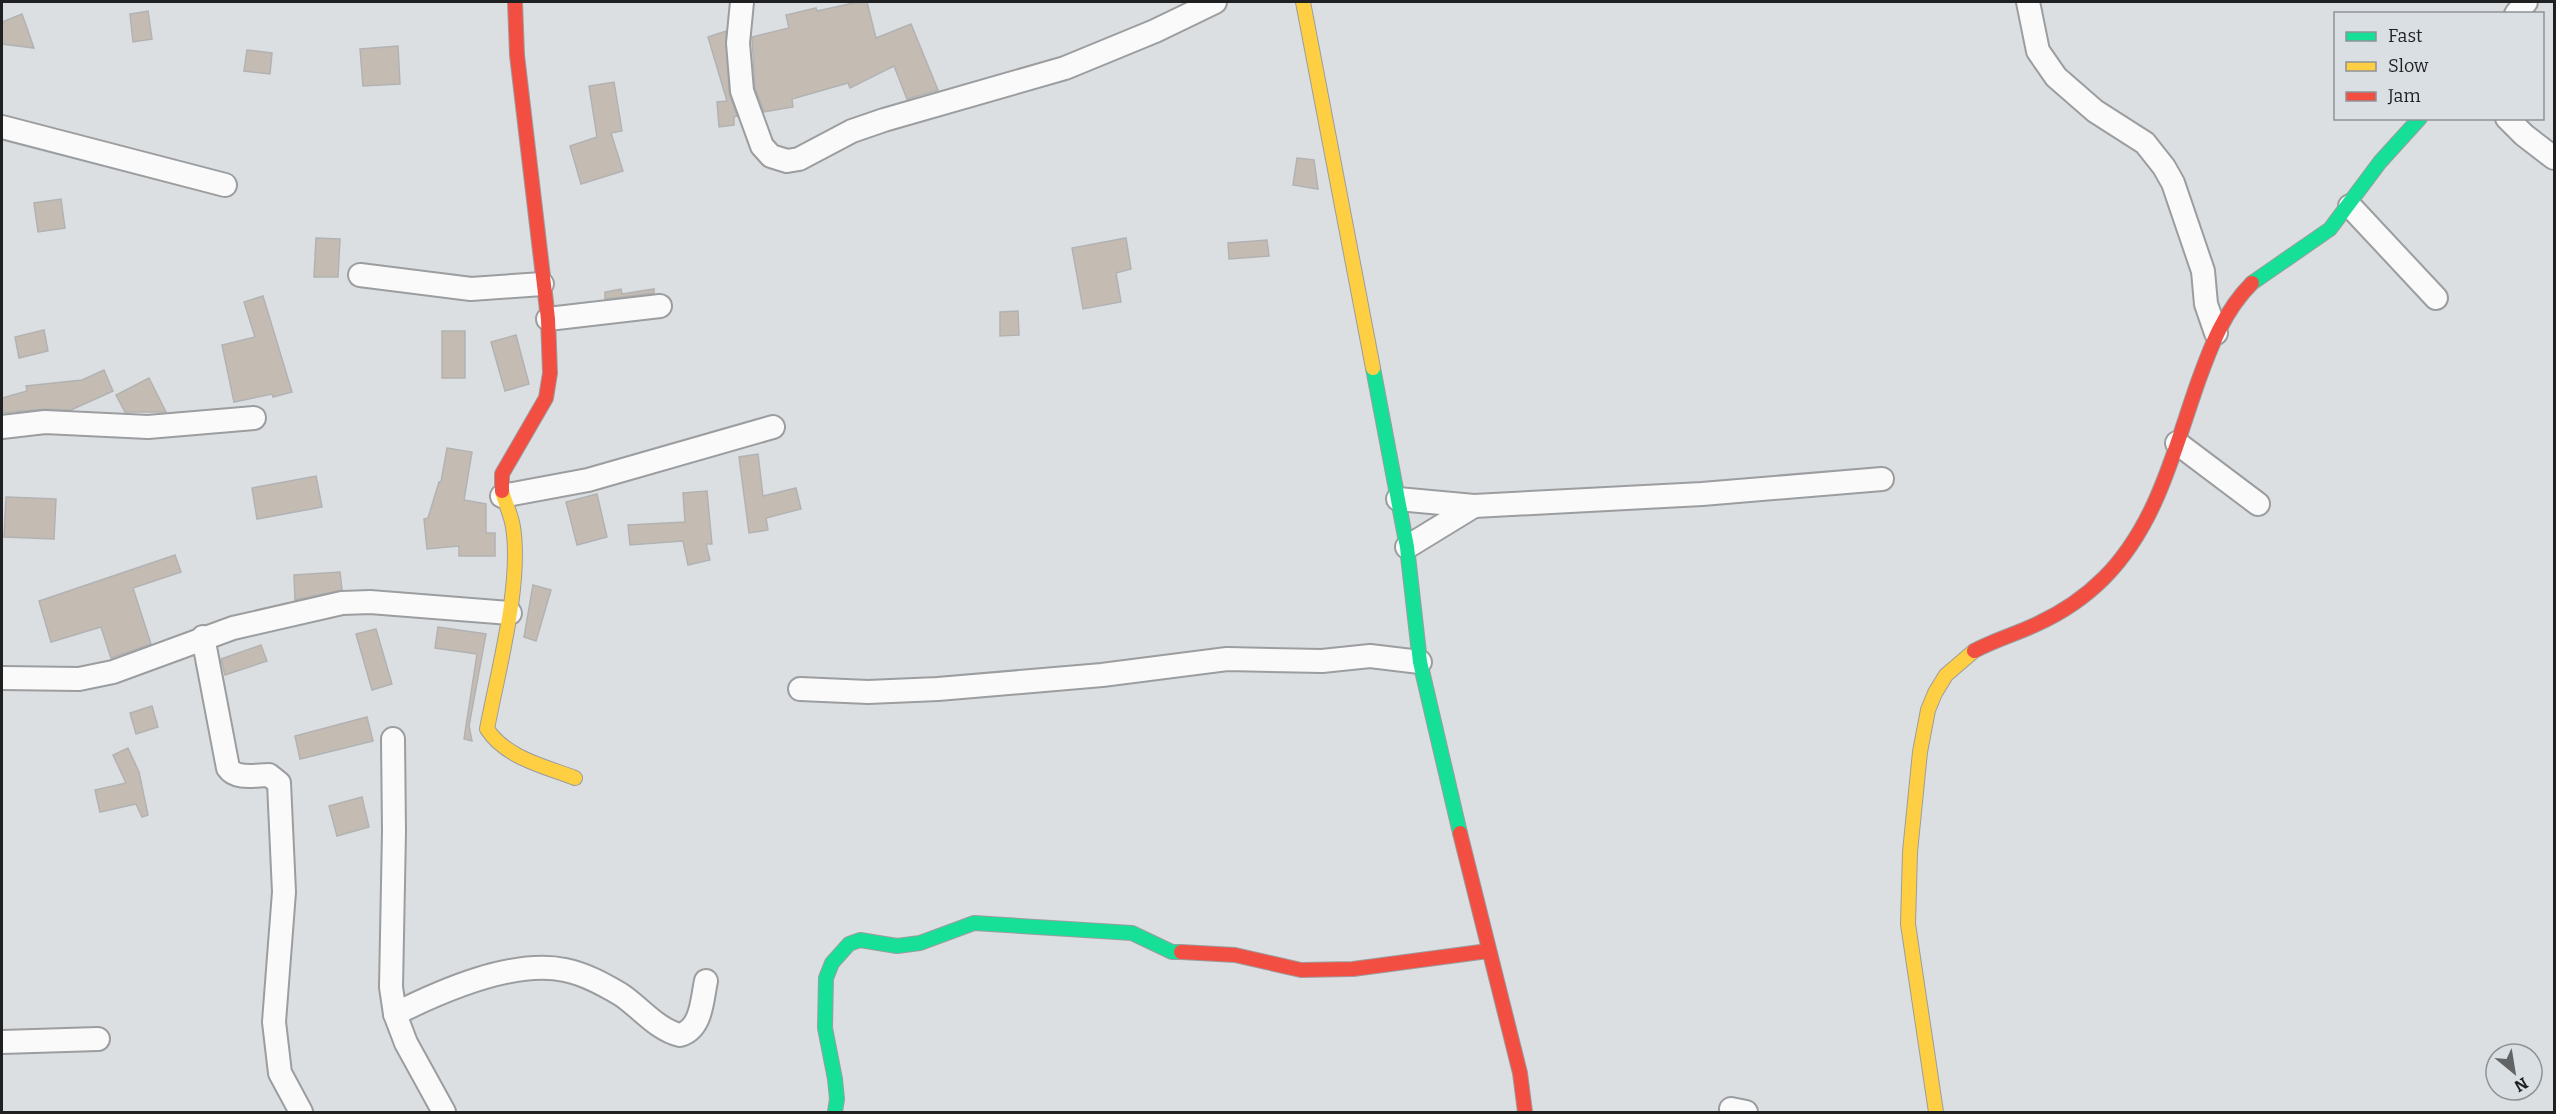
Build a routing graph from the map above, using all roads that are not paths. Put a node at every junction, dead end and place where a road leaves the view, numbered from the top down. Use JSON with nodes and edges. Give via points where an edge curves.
{"nodes":[{"id":1,"x":515,"y":2,"type":"edge"},
{"id":2,"x":742,"y":2,"type":"edge"},
{"id":3,"x":1215,"y":2,"type":"edge"},
{"id":4,"x":1303,"y":2,"type":"edge"},
{"id":5,"x":2028,"y":2,"type":"edge"},
{"id":6,"x":2418,"y":120,"type":"edge"},
{"id":7,"x":2509,"y":120,"type":"edge"},
{"id":8,"x":2,"y":128,"type":"edge"},
{"id":9,"x":2554,"y":158,"type":"edge"},
{"id":10,"x":225,"y":185,"type":"dead end"},
{"id":11,"x":2350,"y":206,"type":"junction"},
{"id":12,"x":360,"y":275,"type":"dead end"},
{"id":13,"x":542,"y":284,"type":"junction"},
{"id":14,"x":2436,"y":298,"type":"dead end"},
{"id":15,"x":2206,"y":304,"type":"junction"},
{"id":16,"x":660,"y":306,"type":"dead end"},
{"id":17,"x":2231,"y":309,"type":"junction"},
{"id":18,"x":548,"y":319,"type":"junction"},
{"id":19,"x":2216,"y":333,"type":"junction"},
{"id":20,"x":254,"y":418,"type":"dead end"},
{"id":21,"x":774,"y":426,"type":"dead end"},
{"id":22,"x":2,"y":427,"type":"edge"},
{"id":23,"x":2176,"y":443,"type":"junction"},
{"id":24,"x":1882,"y":479,"type":"dead end"},
{"id":25,"x":502,"y":496,"type":"junction"},
{"id":26,"x":1398,"y":499,"type":"junction"},
{"id":27,"x":2258,"y":504,"type":"dead end"},
{"id":28,"x":1474,"y":506,"type":"junction"},
{"id":29,"x":1407,"y":547,"type":"junction"},
{"id":30,"x":510,"y":613,"type":"junction"},
{"id":31,"x":202,"y":637,"type":"junction"},
{"id":32,"x":1420,"y":662,"type":"junction"},
{"id":33,"x":2,"y":678,"type":"edge"},
{"id":34,"x":800,"y":689,"type":"dead end"},
{"id":35,"x":393,"y":739,"type":"dead end"},
{"id":36,"x":575,"y":778,"type":"dead end"},
{"id":37,"x":1488,"y":951,"type":"junction"},
{"id":38,"x":706,"y":981,"type":"dead end"},
{"id":39,"x":396,"y":1014,"type":"junction"},
{"id":40,"x":98,"y":1039,"type":"dead end"},
{"id":41,"x":2,"y":1042,"type":"edge"},
{"id":42,"x":301,"y":1113,"type":"edge"},
{"id":43,"x":444,"y":1113,"type":"edge"},
{"id":44,"x":835,"y":1113,"type":"edge"},
{"id":45,"x":1525,"y":1113,"type":"edge"},
{"id":46,"x":1936,"y":1113,"type":"edge"}],
"edges":[{"from":1,"to":13,"type":"street","via":[[517,55]]},
{"from":2,"to":3,"type":"street","via":[[738,43],[742,91],[762,146],[771,156],[787,161],[900,114],[1065,68],[1155,32]]},
{"from":4,"to":26,"type":"street"},
{"from":5,"to":15,"type":"street","via":[[2038,51],[2056,77],[2095,111],[2145,143],[2164,167],[2203,272]]},
{"from":6,"to":11,"type":"street","via":[[2392,146]]},
{"from":7,"to":9,"type":"street"},
{"from":8,"to":10,"type":"street"},
{"from":11,"to":14,"type":"street"},
{"from":11,"to":17,"type":"street","via":[[2314,243],[2263,274]]},
{"from":12,"to":13,"type":"street","via":[[471,289]]},
{"from":13,"to":18,"type":"street"},
{"from":15,"to":17,"type":"street"},
{"from":15,"to":19,"type":"street"},
{"from":16,"to":18,"type":"street"},
{"from":17,"to":19,"type":"street"},
{"from":18,"to":25,"type":"street","via":[[550,373],[546,398],[502,474]]},
{"from":19,"to":23,"type":"street"},
{"from":20,"to":22,"type":"street","via":[[148,427],[45,422]]},
{"from":21,"to":25,"type":"street","via":[[588,480]]},
{"from":23,"to":27,"type":"street"},
{"from":23,"to":46,"type":"street","via":[[2140,536],[2098,584],[2038,624],[1994,641],[1958,663],[1933,695],[1919,763],[1907,894]]},
{"from":24,"to":28,"type":"street","via":[[1702,494]]},
{"from":25,"to":30,"type":"street","via":[[513,528]]},
{"from":26,"to":28,"type":"street"},
{"from":26,"to":29,"type":"street"},
{"from":28,"to":29,"type":"street"},
{"from":29,"to":32,"type":"street"},
{"from":30,"to":31,"type":"street","via":[[342,603]]},
{"from":30,"to":36,"type":"street","via":[[487,729],[492,740],[503,748]]},
{"from":31,"to":33,"type":"street","via":[[113,672],[79,679]]},
{"from":31,"to":42,"type":"street","via":[[228,768],[237,776],[269,775],[279,783],[284,891],[275,1034],[280,1073]]},
{"from":32,"to":34,"type":"street","via":[[1370,656],[1322,661],[1227,658],[1102,675],[938,689]]},
{"from":32,"to":37,"type":"street"},
{"from":35,"to":39,"type":"street","via":[[391,987]]},
{"from":37,"to":44,"type":"street","via":[[1301,970],[1235,956],[1172,952],[1132,933],[1096,929],[974,923],[920,943],[897,945],[861,940],[840,952],[826,978],[825,1028],[835,1079]]},
{"from":37,"to":45,"type":"street","via":[[1520,1073]]},
{"from":38,"to":39,"type":"street","via":[[699,1015],[690,1030],[680,1035],[592,979],[542,968],[483,978]]},
{"from":39,"to":43,"type":"street","via":[[406,1043]]},
{"from":40,"to":41,"type":"street"}]}
